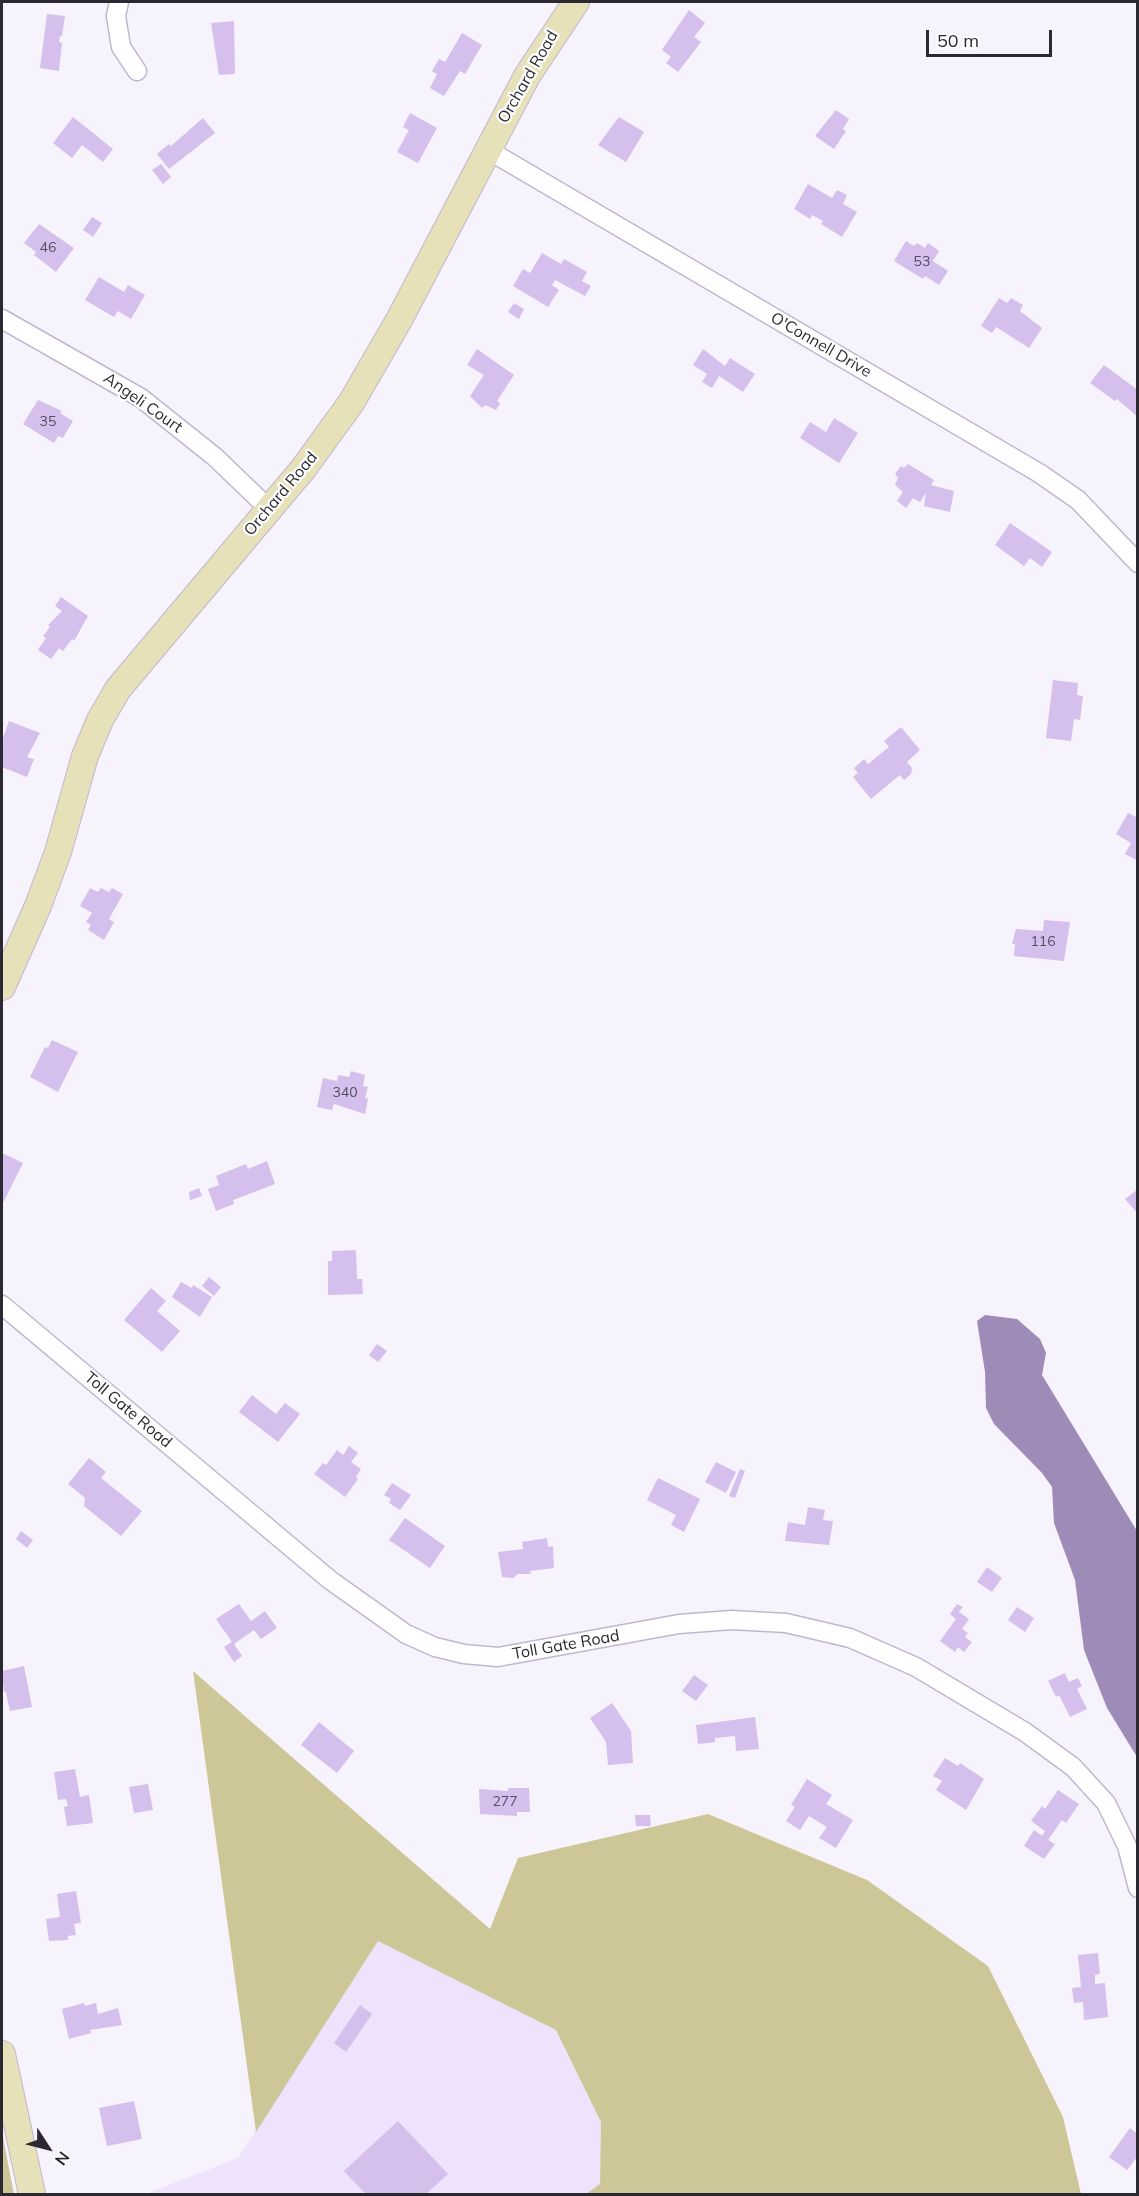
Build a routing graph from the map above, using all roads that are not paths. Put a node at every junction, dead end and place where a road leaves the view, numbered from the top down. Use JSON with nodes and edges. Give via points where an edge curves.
{"nodes":[{"id":1,"x":119,"y":2,"type":"edge"},
{"id":2,"x":576,"y":2,"type":"edge"},
{"id":3,"x":137,"y":70,"type":"dead end"},
{"id":4,"x":488,"y":150,"type":"junction"},
{"id":5,"x":2,"y":319,"type":"edge"},
{"id":6,"x":269,"y":509,"type":"junction"},
{"id":7,"x":1137,"y":563,"type":"edge"},
{"id":8,"x":2,"y":987,"type":"edge"},
{"id":9,"x":2,"y":1305,"type":"edge"},
{"id":10,"x":1137,"y":1888,"type":"edge"},
{"id":11,"x":2,"y":2054,"type":"edge"},
{"id":12,"x":32,"y":2194,"type":"edge"}],
"edges":[{"from":1,"to":3,"type":"street","via":[[116,16],[122,47]]},
{"from":2,"to":4,"type":"street","name":"Orchard Road","via":[[527,76]]},
{"from":4,"to":6,"type":"street","name":"Orchard Road","via":[[377,361],[326,440]]},
{"from":4,"to":7,"type":"street","name":"O'Connell Drive","via":[[1039,473],[1078,500]]},
{"from":5,"to":6,"type":"street","name":"Angeli Court","via":[[150,404],[215,457]]},
{"from":6,"to":8,"type":"street","name":"Orchard Road","via":[[140,660],[100,720],[85,756],[58,852]]},
{"from":9,"to":10,"type":"street","name":"Toll Gate Road","via":[[330,1580],[406,1634],[464,1654],[498,1657],[679,1624],[732,1620],[786,1623],[850,1638],[916,1667],[1025,1732],[1073,1767],[1106,1803],[1127,1846]]},
{"from":11,"to":12,"type":"street"}]}
